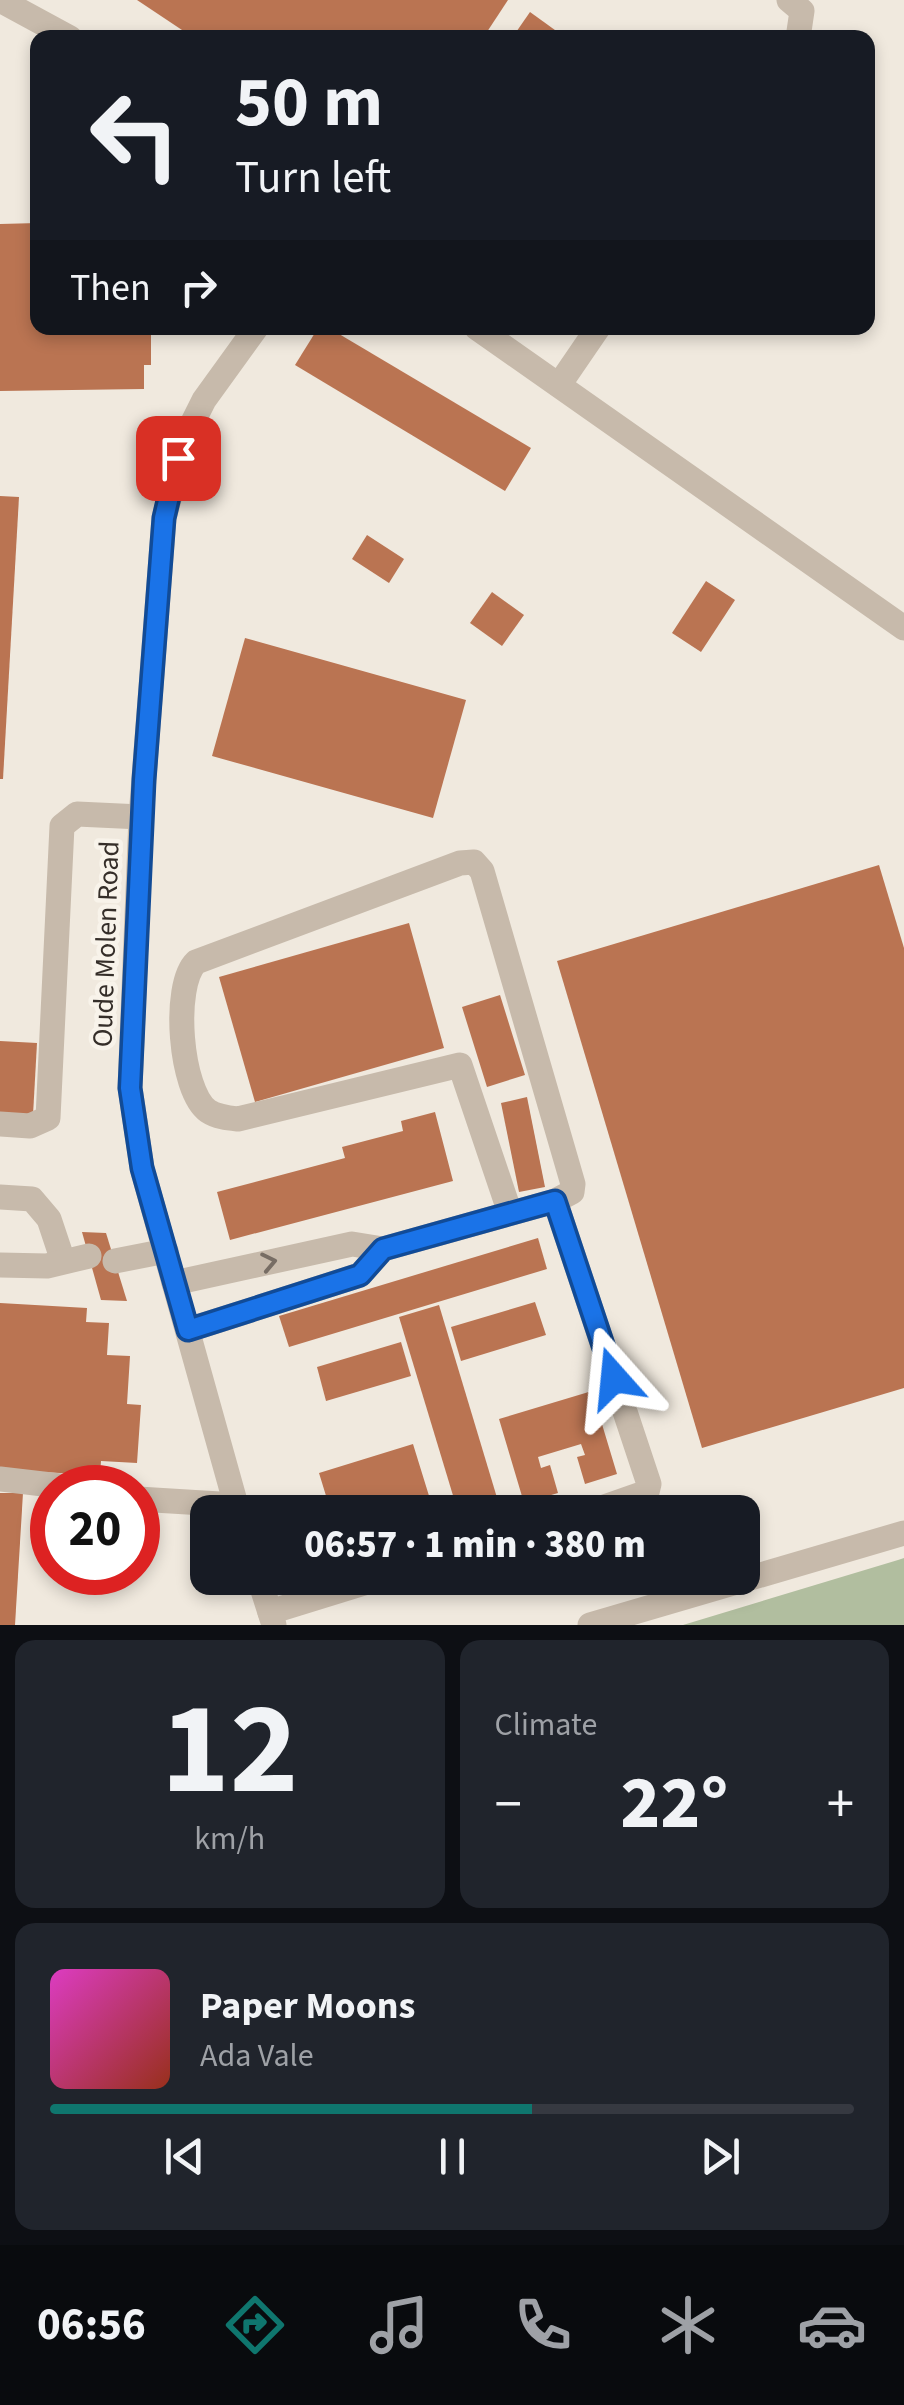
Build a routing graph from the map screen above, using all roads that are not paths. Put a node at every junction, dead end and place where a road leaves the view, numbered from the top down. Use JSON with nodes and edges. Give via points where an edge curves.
{"nodes":[{"id":1,"x":0,"y":0,"type":"edge"},
{"id":2,"x":789,"y":0,"type":"edge"},
{"id":3,"x":55,"y":30,"type":"edge"},
{"id":4,"x":799,"y":30,"type":"edge"},
{"id":5,"x":251,"y":335,"type":"edge"},
{"id":6,"x":487,"y":335,"type":"edge"},
{"id":7,"x":593,"y":335,"type":"edge"},
{"id":8,"x":559,"y":385,"type":"junction"},
{"id":9,"x":904,"y":628,"type":"edge"},
{"id":10,"x":141,"y":818,"type":"junction"},
{"id":11,"x":0,"y":1124,"type":"edge"},
{"id":12,"x":0,"y":1197,"type":"edge"},
{"id":13,"x":555,"y":1201,"type":"junction"},
{"id":14,"x":510,"y":1214,"type":"junction"},
{"id":15,"x":383,"y":1249,"type":"junction"},
{"id":16,"x":166,"y":1251,"type":"junction"},
{"id":17,"x":63,"y":1261,"type":"junction"},
{"id":18,"x":0,"y":1266,"type":"edge"},
{"id":19,"x":174,"y":1283,"type":"junction"},
{"id":20,"x":188,"y":1330,"type":"junction"},
{"id":21,"x":0,"y":1480,"type":"edge"},
{"id":22,"x":30,"y":1483,"type":"edge"},
{"id":23,"x":233,"y":1495,"type":"edge"},
{"id":24,"x":643,"y":1495,"type":"edge"},
{"id":25,"x":160,"y":1501,"type":"edge"},
{"id":26,"x":190,"y":1504,"type":"edge"},
{"id":27,"x":904,"y":1533,"type":"edge"},
{"id":28,"x":334,"y":1595,"type":"edge"},
{"id":29,"x":272,"y":1618,"type":"edge"},
{"id":30,"x":590,"y":1625,"type":"edge"}],
"edges":[{"from":1,"to":3,"type":"street"},
{"from":2,"to":4,"type":"street","via":[[802,12]]},
{"from":5,"to":10,"type":"street","name":"Oude Molen Road","via":[[204,400],[171,478]]},
{"from":6,"to":8,"type":"street"},
{"from":7,"to":8,"type":"street"},
{"from":8,"to":9,"type":"street"},
{"from":10,"to":11,"type":"street","via":[[77,814],[62,826],[48,1118]]},
{"from":10,"to":16,"type":"street","name":"Oude Molen Road","via":[[130,1088],[142,1168]]},
{"from":12,"to":17,"type":"street","via":[[32,1200],[48,1219]]},
{"from":13,"to":14,"type":"street"},
{"from":13,"to":14,"type":"street","via":[[572,1192],[573,1184],[482,871],[474,862],[188,970],[182,1038],[198,1101],[207,1111],[253,1118],[460,1065]]},
{"from":13,"to":24,"type":"street","via":[[649,1484]]},
{"from":14,"to":15,"type":"street"},
{"from":19,"to":15,"type":"street","one_way":true,"via":[[352,1244]]},
{"from":15,"to":20,"type":"street","via":[[360,1275]]},
{"from":16,"to":17,"type":"street"},
{"from":16,"to":19,"type":"street","name":"Oude Molen Road"},
{"from":17,"to":18,"type":"street"},
{"from":19,"to":20,"type":"street","name":"Oude Molen Road"},
{"from":20,"to":23,"type":"street","name":"Oude Molen Road"},
{"from":21,"to":22,"type":"street"},
{"from":25,"to":26,"type":"street"},
{"from":27,"to":30,"type":"street"},
{"from":28,"to":29,"type":"street"}]}
